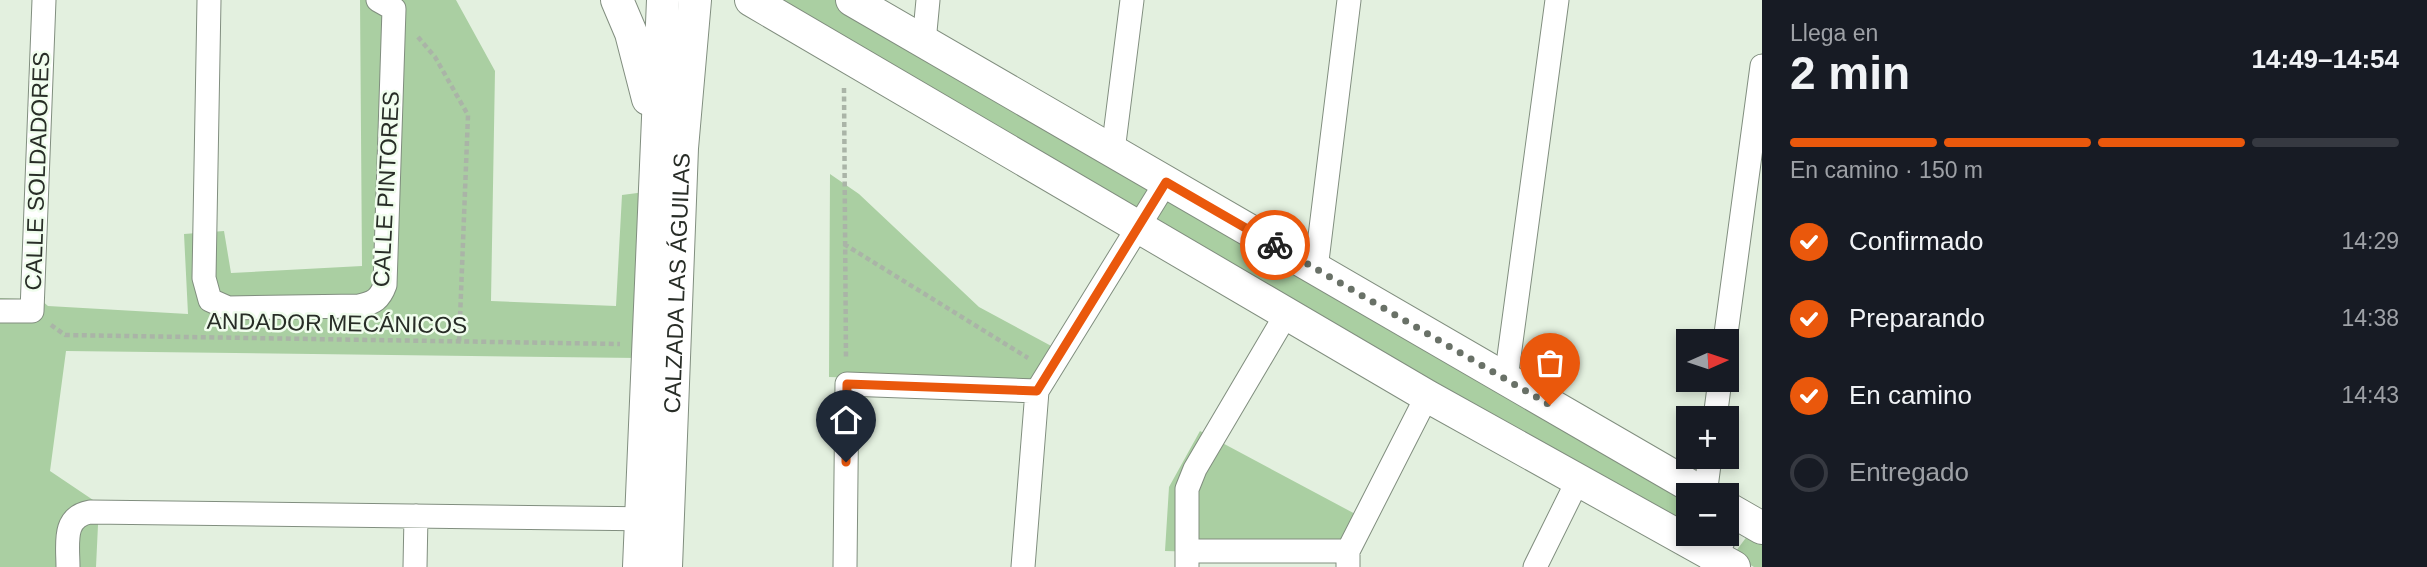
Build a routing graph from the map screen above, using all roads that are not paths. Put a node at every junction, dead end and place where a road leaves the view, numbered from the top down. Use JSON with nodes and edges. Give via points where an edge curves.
{"nodes":[{"id":1,"x":44,"y":0,"type":"edge"},
{"id":2,"x":209,"y":0,"type":"edge"},
{"id":3,"x":617,"y":0,"type":"edge"},
{"id":4,"x":663,"y":0,"type":"edge"},
{"id":5,"x":695,"y":0,"type":"edge"},
{"id":6,"x":751,"y":0,"type":"edge"},
{"id":7,"x":852,"y":0,"type":"edge"},
{"id":8,"x":928,"y":0,"type":"edge"},
{"id":9,"x":1132,"y":0,"type":"edge"},
{"id":10,"x":1349,"y":0,"type":"edge"},
{"id":11,"x":1557,"y":0,"type":"edge"},
{"id":12,"x":386,"y":5,"type":"edge"},
{"id":13,"x":924,"y":42,"type":"junction"},
{"id":14,"x":1762,"y":66,"type":"edge"},
{"id":15,"x":656,"y":143,"type":"junction"},
{"id":16,"x":1112,"y":151,"type":"junction"},
{"id":17,"x":1166,"y":182,"type":"junction"},
{"id":18,"x":1139,"y":226,"type":"junction"},
{"id":19,"x":1316,"y":269,"type":"junction"},
{"id":20,"x":0,"y":311,"type":"edge"},
{"id":21,"x":1287,"y":313,"type":"junction"},
{"id":22,"x":1727,"y":329,"type":"edge"},
{"id":23,"x":1506,"y":379,"type":"junction"},
{"id":24,"x":1037,"y":391,"type":"junction"},
{"id":25,"x":1427,"y":396,"type":"junction"},
{"id":26,"x":1577,"y":480,"type":"junction"},
{"id":27,"x":1684,"y":483,"type":"edge"},
{"id":28,"x":416,"y":516,"type":"junction"},
{"id":29,"x":654,"y":519,"type":"junction"},
{"id":30,"x":1676,"y":519,"type":"edge"},
{"id":31,"x":1762,"y":528,"type":"edge"},
{"id":32,"x":1739,"y":535,"type":"edge"},
{"id":33,"x":1188,"y":559,"type":"edge"},
{"id":34,"x":1348,"y":559,"type":"edge"},
{"id":35,"x":68,"y":567,"type":"edge"},
{"id":36,"x":415,"y":567,"type":"edge"},
{"id":37,"x":639,"y":567,"type":"edge"},
{"id":38,"x":666,"y":567,"type":"edge"},
{"id":39,"x":845,"y":567,"type":"edge"},
{"id":40,"x":1023,"y":567,"type":"edge"},
{"id":41,"x":1535,"y":567,"type":"edge"}],
"edges":[{"from":1,"to":20,"type":"street","name":"CALLE SOLDADORES","via":[[32,311]]},
{"from":2,"to":12,"type":"street","name":"CALLE PINTORES","via":[[204,278],[210,300],[228,308],[359,306],[382,295]]},
{"from":3,"to":15,"type":"main road","via":[[646,87]]},
{"from":4,"to":15,"type":"main road","name":"CALZADA LAS ÁGUILAS"},
{"from":5,"to":29,"type":"main road","name":"CALZADA LAS ÁGUILAS"},
{"from":6,"to":18,"type":"main road"},
{"from":7,"to":13,"type":"main road"},
{"from":8,"to":13,"type":"street"},
{"from":9,"to":16,"type":"street"},
{"from":10,"to":19,"type":"street"},
{"from":11,"to":23,"type":"street"},
{"from":13,"to":16,"type":"main road"},
{"from":14,"to":22,"type":"street"},
{"from":15,"to":29,"type":"main road","name":"CALZADA LAS ÁGUILAS","via":[[649,344]]},
{"from":16,"to":17,"type":"main road"},
{"from":17,"to":18,"type":"street"},
{"from":17,"to":19,"type":"main road"},
{"from":18,"to":21,"type":"main road"},
{"from":18,"to":24,"type":"street"},
{"from":19,"to":23,"type":"main road"},
{"from":21,"to":25,"type":"main road"},
{"from":21,"to":33,"type":"street","via":[[1195,469],[1187,489]]},
{"from":23,"to":27,"type":"main road"},
{"from":24,"to":39,"type":"street","via":[[847,384]]},
{"from":24,"to":40,"type":"street"},
{"from":25,"to":26,"type":"main road"},
{"from":25,"to":34,"type":"street"},
{"from":26,"to":30,"type":"main road"},
{"from":26,"to":41,"type":"street"},
{"from":28,"to":29,"type":"street"},
{"from":28,"to":35,"type":"street","via":[[90,512],[79,514],[68,528]]},
{"from":28,"to":36,"type":"street"},
{"from":29,"to":37,"type":"main road","name":"CALZADA LAS ÁGUILAS"},
{"from":29,"to":38,"type":"main road","name":"CALZADA LAS ÁGUILAS"},
{"from":31,"to":32,"type":"main road"},
{"from":33,"to":34,"type":"street"}]}
